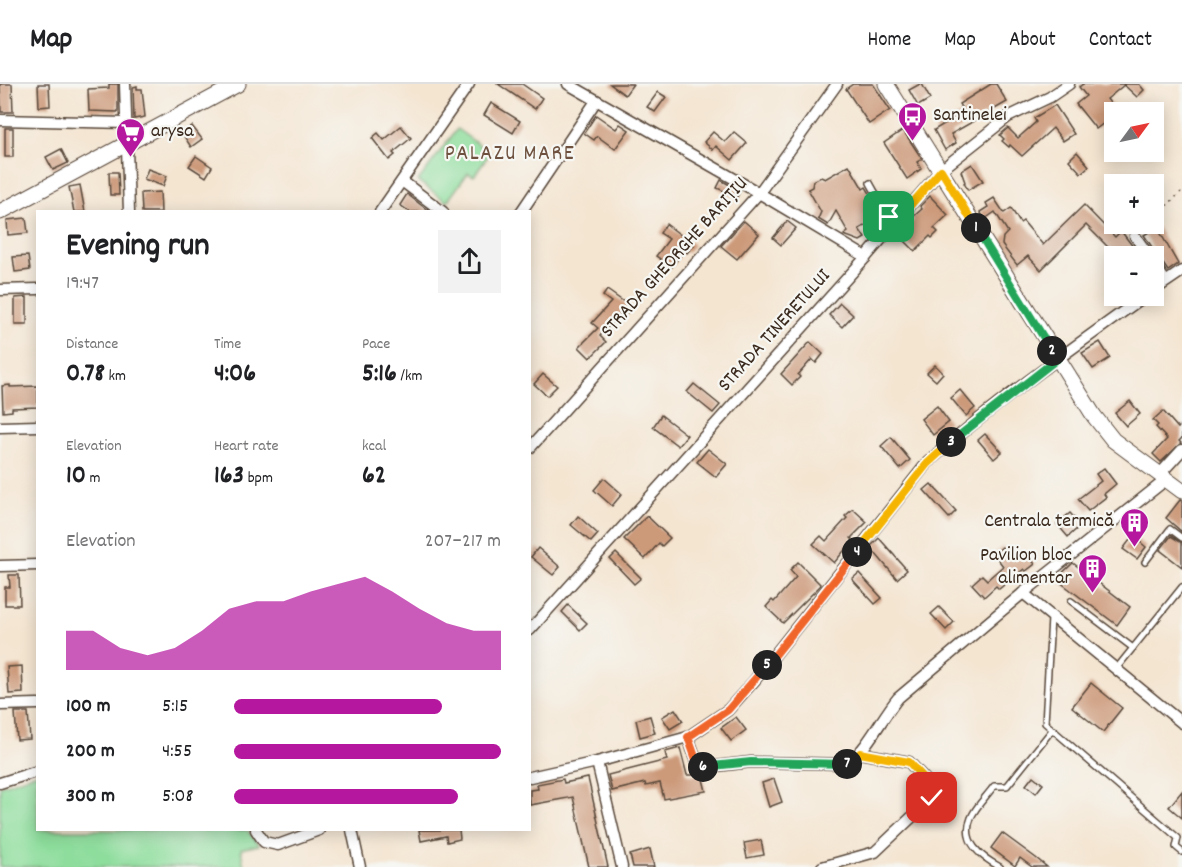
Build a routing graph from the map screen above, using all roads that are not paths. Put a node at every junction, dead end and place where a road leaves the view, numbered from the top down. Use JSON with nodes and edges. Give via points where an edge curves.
{"nodes":[{"id":1,"x":125,"y":84,"type":"edge"},
{"id":2,"x":238,"y":84,"type":"edge"},
{"id":3,"x":469,"y":84,"type":"edge"},
{"id":4,"x":568,"y":84,"type":"edge"},
{"id":5,"x":837,"y":84,"type":"edge"},
{"id":6,"x":886,"y":84,"type":"edge"},
{"id":7,"x":1069,"y":84,"type":"edge"},
{"id":8,"x":596,"y":101,"type":"junction"},
{"id":9,"x":0,"y":120,"type":"edge"},
{"id":10,"x":126,"y":123,"type":"junction"},
{"id":11,"x":126,"y":144,"type":"junction"},
{"id":12,"x":941,"y":170,"type":"junction"},
{"id":13,"x":402,"y":181,"type":"junction"},
{"id":14,"x":870,"y":183,"type":"dead end"},
{"id":15,"x":759,"y":193,"type":"junction"},
{"id":16,"x":129,"y":210,"type":"edge"},
{"id":17,"x":381,"y":210,"type":"edge"},
{"id":18,"x":440,"y":210,"type":"edge"},
{"id":19,"x":523,"y":210,"type":"edge"},
{"id":20,"x":0,"y":212,"type":"edge"},
{"id":21,"x":896,"y":222,"type":"junction"},
{"id":22,"x":1135,"y":236,"type":"dead end"},
{"id":23,"x":1142,"y":246,"type":"edge"},
{"id":24,"x":866,"y":257,"type":"junction"},
{"id":25,"x":1182,"y":271,"type":"edge"},
{"id":26,"x":1165,"y":281,"type":"edge"},
{"id":27,"x":36,"y":289,"type":"edge"},
{"id":28,"x":0,"y":290,"type":"edge"},
{"id":29,"x":1131,"y":306,"type":"edge"},
{"id":30,"x":1057,"y":359,"type":"junction"},
{"id":31,"x":36,"y":426,"type":"edge"},
{"id":32,"x":0,"y":427,"type":"edge"},
{"id":33,"x":531,"y":447,"type":"edge"},
{"id":34,"x":1182,"y":450,"type":"edge"},
{"id":35,"x":1163,"y":477,"type":"junction"},
{"id":36,"x":1182,"y":491,"type":"edge"},
{"id":37,"x":1182,"y":538,"type":"edge"},
{"id":38,"x":1144,"y":562,"type":"dead end"},
{"id":39,"x":36,"y":565,"type":"edge"},
{"id":40,"x":0,"y":566,"type":"edge"},
{"id":41,"x":1182,"y":587,"type":"edge"},
{"id":42,"x":1023,"y":593,"type":"junction"},
{"id":43,"x":1071,"y":601,"type":"dead end"},
{"id":44,"x":1051,"y":616,"type":"junction"},
{"id":45,"x":531,"y":629,"type":"edge"},
{"id":46,"x":1133,"y":648,"type":"junction"},
{"id":47,"x":1116,"y":669,"type":"junction"},
{"id":48,"x":36,"y":704,"type":"edge"},
{"id":49,"x":0,"y":705,"type":"edge"},
{"id":50,"x":1182,"y":723,"type":"edge"},
{"id":51,"x":1052,"y":730,"type":"junction"},
{"id":52,"x":688,"y":737,"type":"junction"},
{"id":53,"x":860,"y":753,"type":"junction"},
{"id":54,"x":597,"y":762,"type":"junction"},
{"id":55,"x":36,"y":772,"type":"edge"},
{"id":56,"x":531,"y":777,"type":"edge"},
{"id":57,"x":0,"y":783,"type":"edge"},
{"id":58,"x":257,"y":831,"type":"edge"},
{"id":59,"x":316,"y":831,"type":"edge"},
{"id":60,"x":352,"y":831,"type":"edge"},
{"id":61,"x":1182,"y":852,"type":"edge"},
{"id":62,"x":360,"y":867,"type":"edge"},
{"id":63,"x":622,"y":867,"type":"edge"},
{"id":64,"x":822,"y":867,"type":"edge"},
{"id":65,"x":999,"y":867,"type":"edge"}],
"edges":[{"from":1,"to":10,"type":"street"},
{"from":2,"to":11,"type":"street"},
{"from":3,"to":13,"type":"street"},
{"from":4,"to":8,"type":"street"},
{"from":5,"to":15,"type":"street","name":"STRADA GHEORGHE BARIȚIU"},
{"from":6,"to":12,"type":"street"},
{"from":7,"to":12,"type":"street","name":"STRADA TINERETULUI","via":[[1008,117]]},
{"from":8,"to":15,"type":"street"},
{"from":8,"to":19,"type":"street"},
{"from":9,"to":10,"type":"street"},
{"from":10,"to":11,"type":"street"},
{"from":11,"to":16,"type":"street"},
{"from":11,"to":20,"type":"street"},
{"from":12,"to":21,"type":"street","name":"STRADA TINERETULUI"},
{"from":12,"to":30,"type":"street"},
{"from":13,"to":17,"type":"street"},
{"from":13,"to":18,"type":"street"},
{"from":14,"to":21,"type":"lane","via":[[889,217]]},
{"from":15,"to":24,"type":"street"},
{"from":15,"to":33,"type":"street","name":"STRADA GHEORGHE BARIȚIU"},
{"from":21,"to":24,"type":"street","name":"STRADA TINERETULUI"},
{"from":22,"to":23,"type":"street"},
{"from":24,"to":45,"type":"street","name":"STRADA TINERETULUI"},
{"from":25,"to":26,"type":"street"},
{"from":27,"to":28,"type":"street"},
{"from":29,"to":30,"type":"street"},
{"from":30,"to":35,"type":"street","via":[[1113,440]]},
{"from":30,"to":52,"type":"street","via":[[927,464],[754,681],[728,710]]},
{"from":31,"to":32,"type":"street"},
{"from":34,"to":35,"type":"street"},
{"from":35,"to":36,"type":"street"},
{"from":35,"to":42,"type":"street"},
{"from":37,"to":38,"type":"lane","via":[[1170,529]]},
{"from":39,"to":40,"type":"street"},
{"from":41,"to":46,"type":"lane"},
{"from":42,"to":44,"type":"street"},
{"from":42,"to":53,"type":"street","via":[[898,698]]},
{"from":43,"to":46,"type":"lane"},
{"from":44,"to":47,"type":"street"},
{"from":44,"to":51,"type":"lane","via":[[1044,723]]},
{"from":46,"to":47,"type":"lane"},
{"from":47,"to":50,"type":"street"},
{"from":48,"to":49,"type":"street"},
{"from":51,"to":61,"type":"lane","via":[[1178,838],[1176,847]]},
{"from":51,"to":65,"type":"lane","via":[[1007,786],[994,786],[970,818],[969,837],[975,851]]},
{"from":52,"to":53,"type":"street","via":[[699,768],[751,762],[848,764]]},
{"from":52,"to":54,"type":"street"},
{"from":53,"to":64,"type":"street","via":[[909,762],[931,786],[932,798],[875,852]]},
{"from":54,"to":56,"type":"street"},
{"from":54,"to":63,"type":"street"},
{"from":55,"to":57,"type":"street"},
{"from":58,"to":59,"type":"street","via":[[264,842],[278,845]]},
{"from":60,"to":62,"type":"street"}]}
